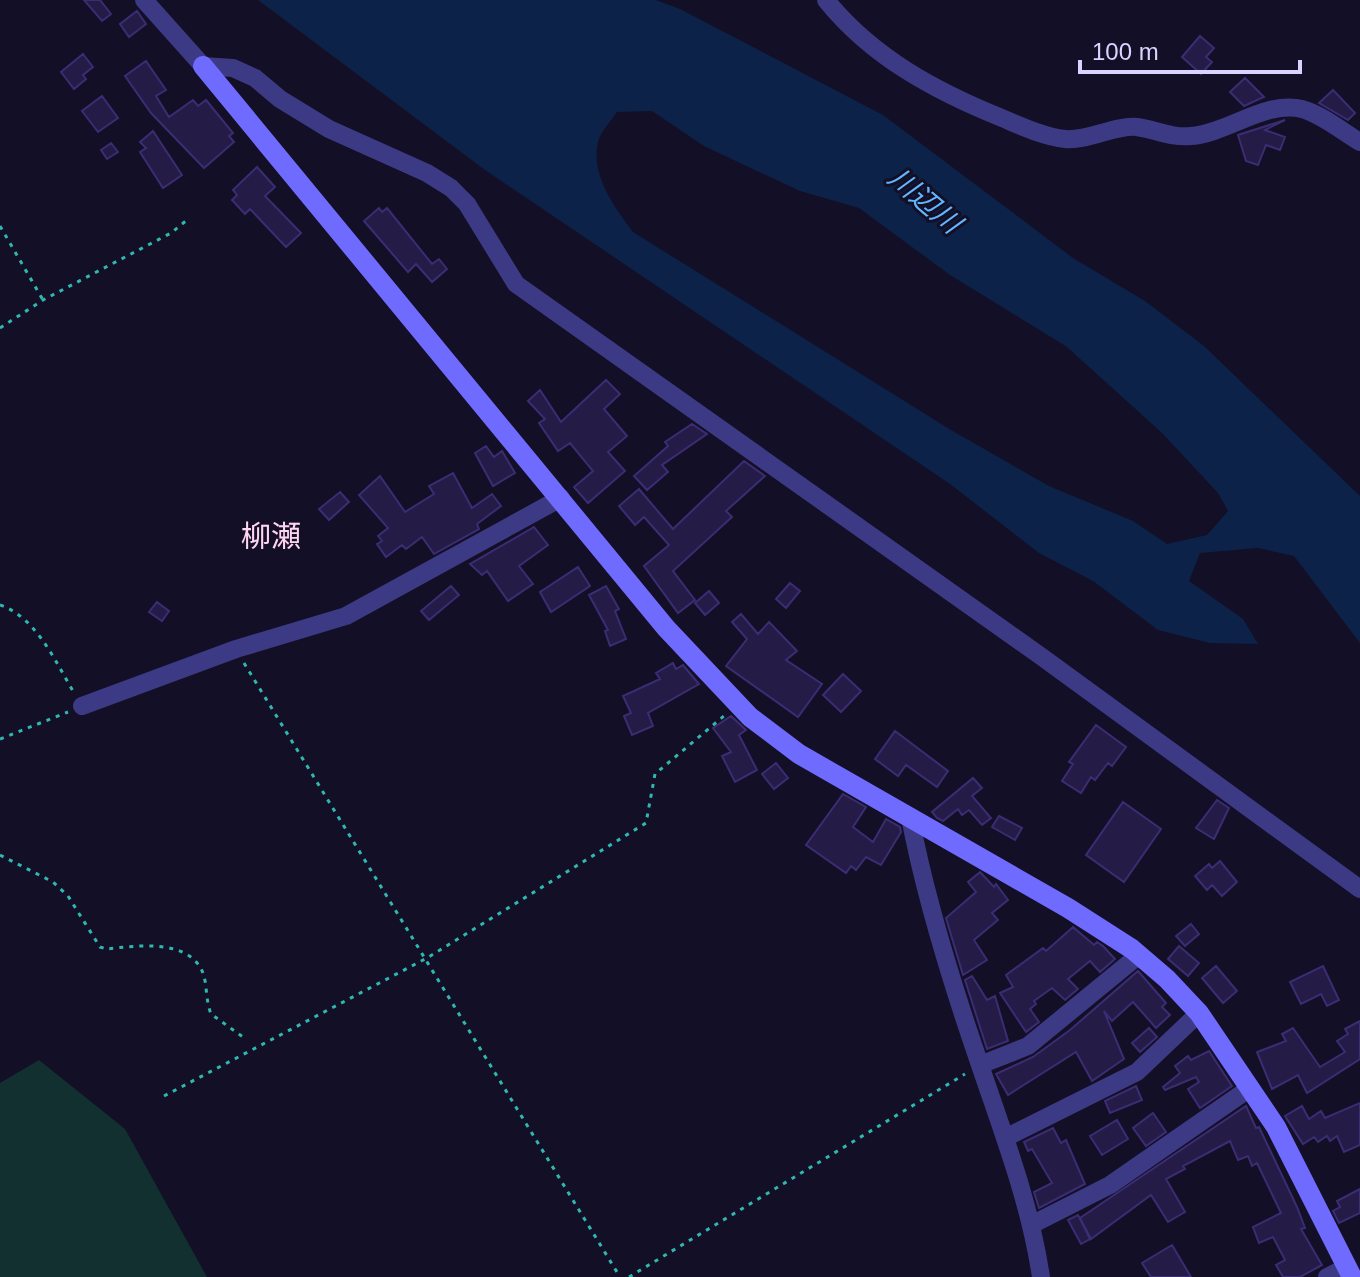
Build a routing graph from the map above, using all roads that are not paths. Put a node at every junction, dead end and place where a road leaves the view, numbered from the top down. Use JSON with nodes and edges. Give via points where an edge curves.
{"nodes":[{"id":1,"x":144,"y":0,"type":"edge"},
{"id":2,"x":826,"y":0,"type":"edge"},
{"id":3,"x":203,"y":66,"type":"junction"},
{"id":4,"x":1360,"y":142,"type":"edge"},
{"id":5,"x":561,"y":498,"type":"junction"},
{"id":6,"x":82,"y":706,"type":"road end"},
{"id":7,"x":910,"y":817,"type":"junction"},
{"id":8,"x":1360,"y":889,"type":"edge"},
{"id":9,"x":1139,"y":955,"type":"junction"},
{"id":10,"x":1199,"y":1013,"type":"junction"},
{"id":11,"x":980,"y":1065,"type":"junction"},
{"id":12,"x":1250,"y":1088,"type":"junction"},
{"id":13,"x":1005,"y":1138,"type":"junction"},
{"id":14,"x":1033,"y":1224,"type":"junction"},
{"id":15,"x":1354,"y":1274,"type":"edge"},
{"id":16,"x":1041,"y":1277,"type":"edge"},
{"id":17,"x":1327,"y":1277,"type":"edge"}],
"edges":[{"from":1,"to":3,"type":"street"},
{"from":2,"to":4,"type":"street","via":[[864,40],[906,72],[1029,129],[1067,139],[1136,127],[1170,137],[1194,136],[1280,107],[1305,109]]},
{"from":3,"to":5,"type":"street"},
{"from":3,"to":8,"type":"street","via":[[233,68],[255,78],[329,129],[451,188],[467,204],[516,284]]},
{"from":5,"to":6,"type":"street","via":[[346,616],[236,649]]},
{"from":5,"to":7,"type":"street","via":[[666,628],[737,705],[799,754]]},
{"from":7,"to":9,"type":"street"},
{"from":7,"to":11,"type":"street","via":[[948,968]]},
{"from":9,"to":10,"type":"street"},
{"from":9,"to":11,"type":"street","via":[[1028,1046]]},
{"from":10,"to":12,"type":"street"},
{"from":10,"to":13,"type":"street","via":[[1137,1072]]},
{"from":11,"to":13,"type":"street"},
{"from":12,"to":14,"type":"street","via":[[1110,1185]]},
{"from":12,"to":15,"type":"street"},
{"from":13,"to":14,"type":"street"},
{"from":14,"to":16,"type":"street"},
{"from":15,"to":17,"type":"street"}]}
